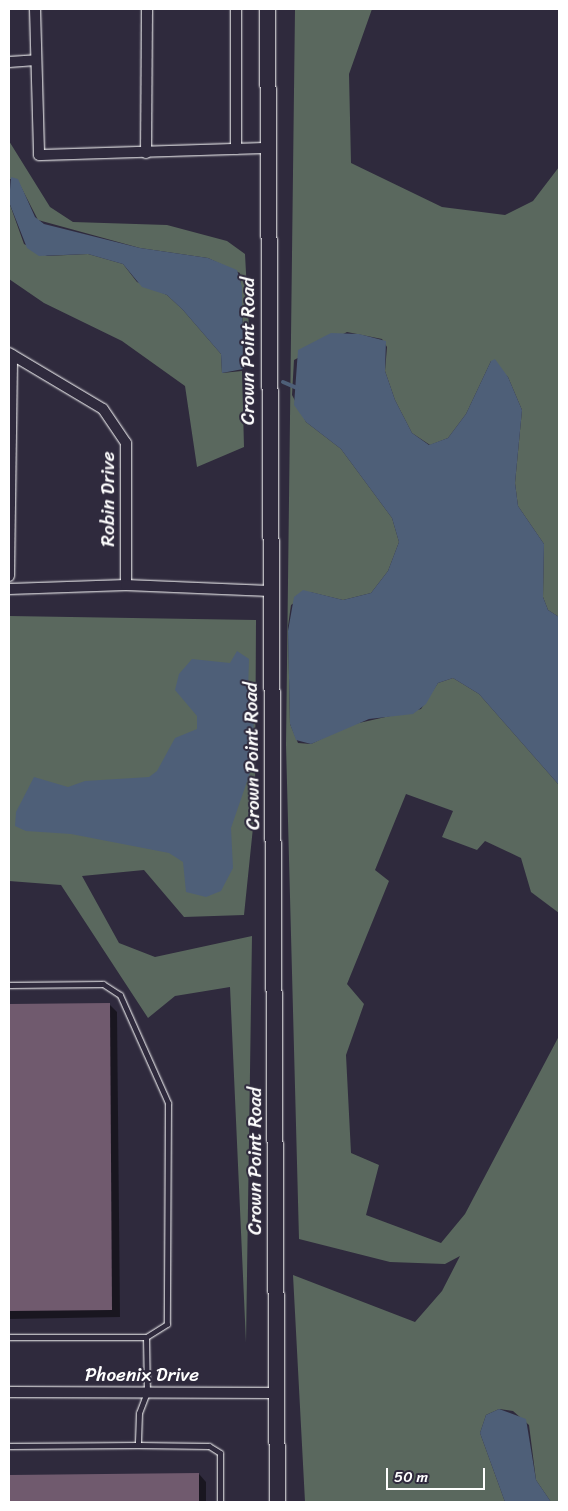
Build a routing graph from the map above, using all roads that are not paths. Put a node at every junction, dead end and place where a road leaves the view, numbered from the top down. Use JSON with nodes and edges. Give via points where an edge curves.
{"nodes":[{"id":1,"x":35,"y":9,"type":"edge"},
{"id":2,"x":147,"y":9,"type":"edge"},
{"id":3,"x":236,"y":9,"type":"edge"},
{"id":4,"x":267,"y":9,"type":"edge"},
{"id":5,"x":36,"y":60,"type":"junction"},
{"id":6,"x":9,"y":62,"type":"edge"},
{"id":7,"x":267,"y":148,"type":"junction"},
{"id":8,"x":236,"y":150,"type":"junction"},
{"id":9,"x":146,"y":153,"type":"junction"},
{"id":10,"x":10,"y":354,"type":"edge"},
{"id":11,"x":9,"y":576,"type":"edge"},
{"id":12,"x":126,"y":585,"type":"junction"},
{"id":13,"x":9,"y":589,"type":"edge"},
{"id":14,"x":270,"y":591,"type":"junction"},
{"id":15,"x":9,"y":985,"type":"edge"},
{"id":16,"x":9,"y":1337,"type":"edge"},
{"id":17,"x":146,"y":1337,"type":"junction"},
{"id":18,"x":9,"y":1392,"type":"edge"},
{"id":19,"x":147,"y":1392,"type":"junction"},
{"id":20,"x":276,"y":1393,"type":"junction"},
{"id":21,"x":138,"y":1445,"type":"junction"},
{"id":22,"x":9,"y":1446,"type":"edge"},
{"id":23,"x":220,"y":1502,"type":"edge"},
{"id":24,"x":277,"y":1502,"type":"edge"}],
"edges":[{"from":1,"to":5,"type":"street"},
{"from":2,"to":9,"type":"street"},
{"from":3,"to":8,"type":"street"},
{"from":4,"to":7,"type":"main road","name":"Crown Point Road"},
{"from":5,"to":6,"type":"street"},
{"from":5,"to":9,"type":"street","via":[[39,155]]},
{"from":7,"to":8,"type":"street"},
{"from":7,"to":14,"type":"main road","name":"Crown Point Road"},
{"from":8,"to":9,"type":"street"},
{"from":10,"to":11,"type":"street"},
{"from":10,"to":12,"type":"street","name":"Robin Drive","via":[[103,409],[126,443]]},
{"from":12,"to":13,"type":"street"},
{"from":12,"to":14,"type":"street"},
{"from":14,"to":20,"type":"main road","name":"Crown Point Road"},
{"from":15,"to":17,"type":"lane","via":[[103,984],[120,994],[168,1103],[167,1324]]},
{"from":16,"to":17,"type":"lane"},
{"from":17,"to":19,"type":"lane"},
{"from":18,"to":19,"type":"street","name":"Phoenix Drive"},
{"from":19,"to":20,"type":"street","name":"Phoenix Drive"},
{"from":19,"to":21,"type":"lane","via":[[140,1413]]},
{"from":20,"to":24,"type":"main road","name":"Crown Point Road"},
{"from":21,"to":22,"type":"lane"},
{"from":21,"to":23,"type":"lane","via":[[209,1446],[220,1454]]}]}
